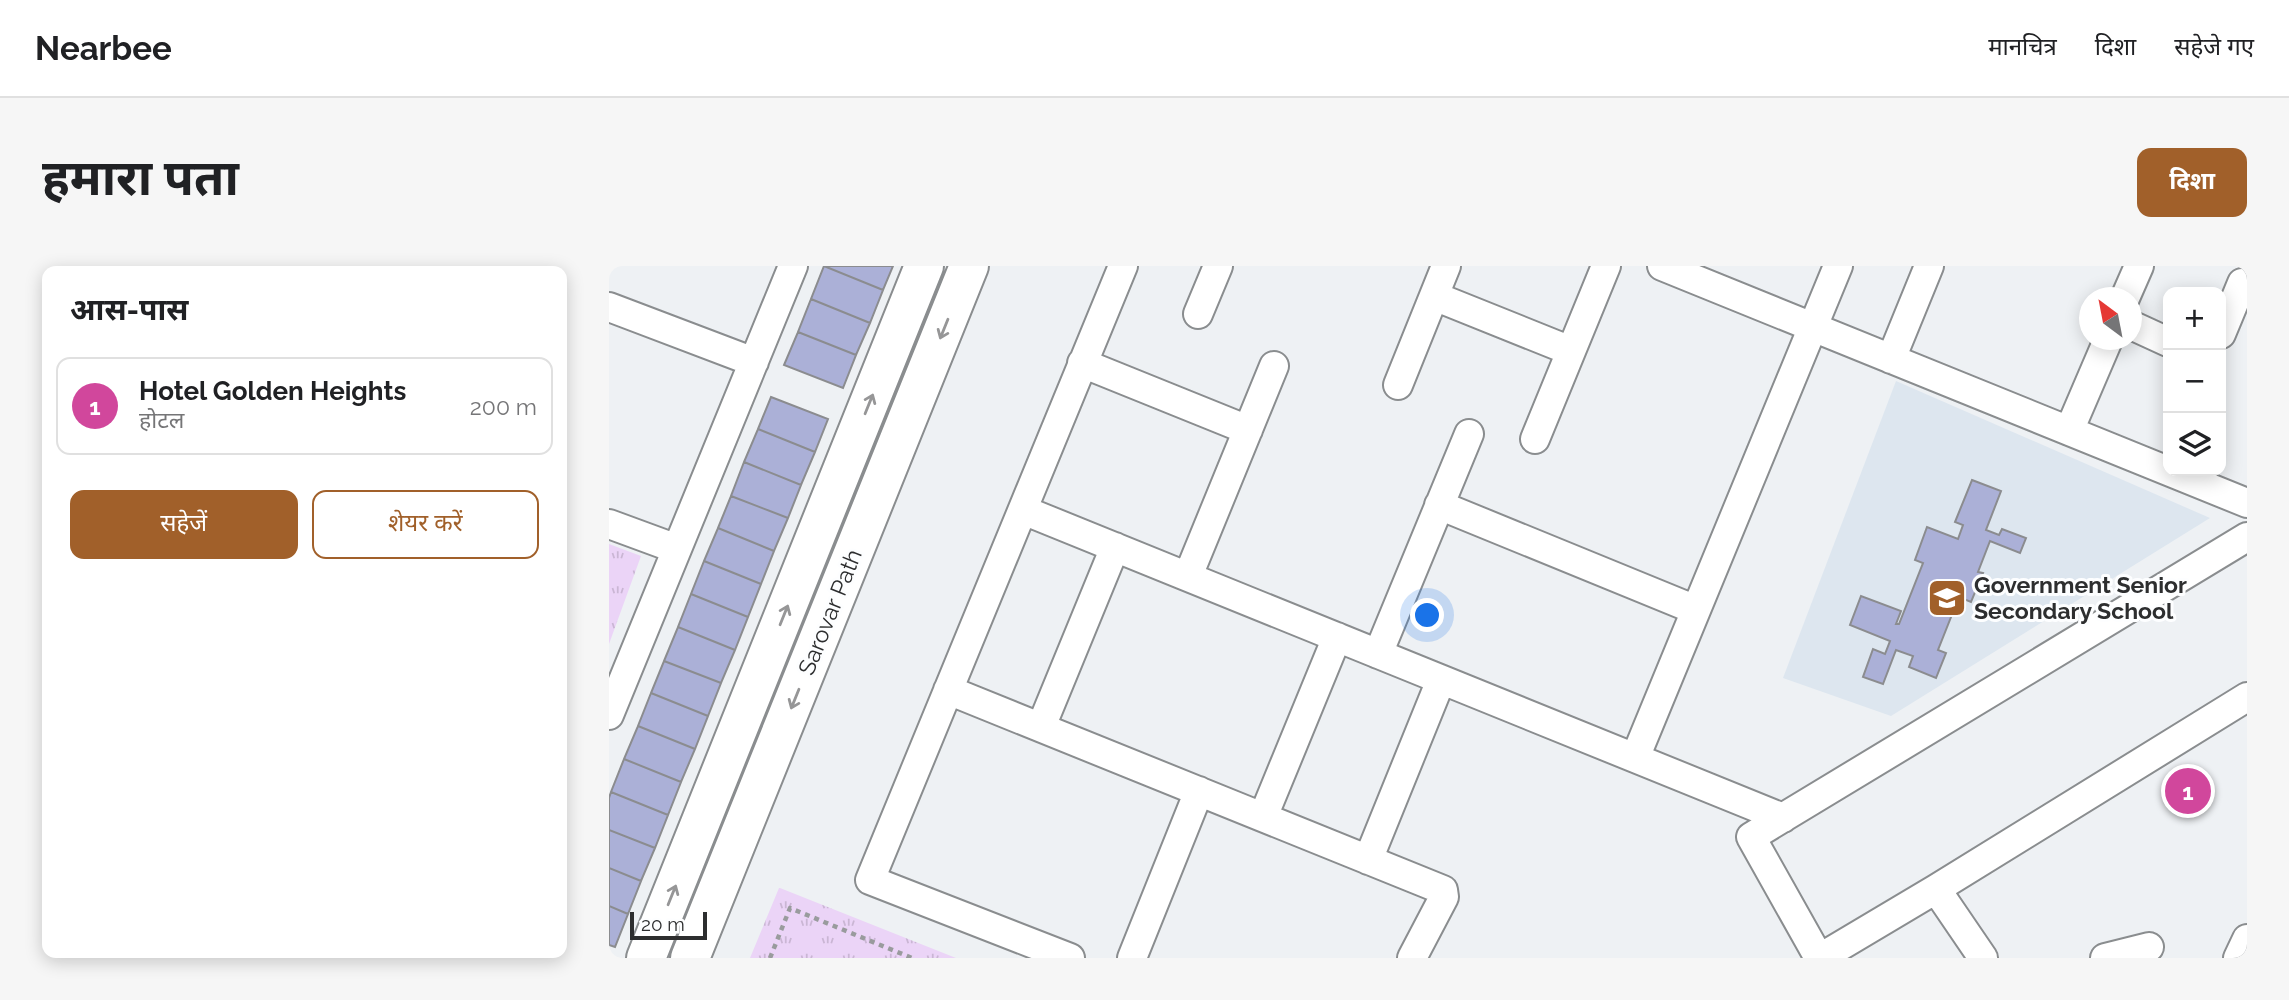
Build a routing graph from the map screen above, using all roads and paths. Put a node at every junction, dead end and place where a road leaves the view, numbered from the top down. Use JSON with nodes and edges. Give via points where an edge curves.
{"nodes":[{"id":1,"x":793,"y":266,"type":"edge"},
{"id":2,"x":924,"y":266,"type":"edge"},
{"id":3,"x":969,"y":266,"type":"edge"},
{"id":4,"x":1122,"y":266,"type":"edge"},
{"id":5,"x":1218,"y":266,"type":"edge"},
{"id":6,"x":1446,"y":266,"type":"edge"},
{"id":7,"x":1606,"y":266,"type":"edge"},
{"id":8,"x":1661,"y":266,"type":"edge"},
{"id":9,"x":1837,"y":266,"type":"edge"},
{"id":10,"x":1929,"y":266,"type":"edge"},
{"id":11,"x":2139,"y":266,"type":"edge"},
{"id":12,"x":2242,"y":283,"type":"dead end"},
{"id":13,"x":2130,"y":287,"type":"edge"},
{"id":14,"x":1434,"y":296,"type":"junction"},
{"id":15,"x":609,"y":307,"type":"edge"},
{"id":16,"x":1198,"y":314,"type":"dead end"},
{"id":17,"x":2226,"y":322,"type":"edge"},
{"id":18,"x":1812,"y":327,"type":"junction"},
{"id":19,"x":2142,"y":331,"type":"edge"},
{"id":20,"x":2163,"y":340,"type":"edge"},
{"id":21,"x":2104,"y":350,"type":"edge"},
{"id":22,"x":1571,"y":351,"type":"junction"},
{"id":23,"x":1891,"y":359,"type":"junction"},
{"id":24,"x":754,"y":362,"type":"junction"},
{"id":25,"x":1082,"y":363,"type":"junction"},
{"id":26,"x":1274,"y":366,"type":"dead end"},
{"id":27,"x":1398,"y":385,"type":"dead end"},
{"id":28,"x":1248,"y":430,"type":"junction"},
{"id":29,"x":2069,"y":431,"type":"junction"},
{"id":30,"x":1469,"y":433,"type":"dead end"},
{"id":31,"x":1535,"y":439,"type":"dead end"},
{"id":32,"x":2163,"y":464,"type":"edge"},
{"id":33,"x":2189,"y":476,"type":"edge"},
{"id":34,"x":2247,"y":503,"type":"edge"},
{"id":35,"x":1439,"y":505,"type":"junction"},
{"id":36,"x":1023,"y":510,"type":"junction"},
{"id":37,"x":609,"y":524,"type":"edge"},
{"id":38,"x":2247,"y":537,"type":"edge"},
{"id":39,"x":1115,"y":547,"type":"junction"},
{"id":40,"x":677,"y":549,"type":"junction"},
{"id":41,"x":1188,"y":576,"type":"junction"},
{"id":42,"x":1696,"y":610,"type":"junction"},
{"id":43,"x":1336,"y":637,"type":"junction"},
{"id":44,"x":1378,"y":654,"type":"junction"},
{"id":45,"x":1441,"y":680,"type":"junction"},
{"id":46,"x":615,"y":685,"type":"edge"},
{"id":47,"x":948,"y":690,"type":"junction"},
{"id":48,"x":2247,"y":697,"type":"edge"},
{"id":49,"x":609,"y":715,"type":"edge"},
{"id":50,"x":1041,"y":727,"type":"junction"},
{"id":51,"x":1635,"y":758,"type":"junction"},
{"id":52,"x":1199,"y":791,"type":"junction"},
{"id":53,"x":1263,"y":817,"type":"junction"},
{"id":54,"x":1783,"y":818,"type":"junction"},
{"id":55,"x":1368,"y":860,"type":"junction"},
{"id":56,"x":1936,"y":889,"type":"junction"},
{"id":57,"x":2247,"y":939,"type":"edge"},
{"id":58,"x":2149,"y":947,"type":"dead end"},
{"id":59,"x":646,"y":958,"type":"edge"},
{"id":60,"x":691,"y":958,"type":"edge"},
{"id":61,"x":770,"y":958,"type":"edge"},
{"id":62,"x":912,"y":958,"type":"edge"},
{"id":63,"x":1070,"y":958,"type":"edge"},
{"id":64,"x":1132,"y":958,"type":"edge"},
{"id":65,"x":1412,"y":958,"type":"edge"},
{"id":66,"x":1820,"y":958,"type":"edge"},
{"id":67,"x":1983,"y":958,"type":"edge"},
{"id":68,"x":2105,"y":958,"type":"edge"},
{"id":69,"x":2238,"y":958,"type":"edge"}],
"edges":[{"from":1,"to":24,"type":"street"},
{"from":59,"to":2,"type":"main road","name":"Sarovar Path","one_way":true},
{"from":3,"to":60,"type":"main road","name":"Sarovar Path","one_way":true},
{"from":4,"to":25,"type":"street"},
{"from":5,"to":16,"type":"street"},
{"from":6,"to":14,"type":"street"},
{"from":7,"to":22,"type":"street"},
{"from":8,"to":18,"type":"street"},
{"from":9,"to":18,"type":"street"},
{"from":10,"to":23,"type":"street"},
{"from":11,"to":13,"type":"street"},
{"from":12,"to":17,"type":"street"},
{"from":14,"to":22,"type":"street"},
{"from":14,"to":27,"type":"street"},
{"from":15,"to":24,"type":"street"},
{"from":18,"to":23,"type":"street"},
{"from":18,"to":42,"type":"street"},
{"from":19,"to":20,"type":"street"},
{"from":21,"to":29,"type":"street"},
{"from":22,"to":31,"type":"street"},
{"from":23,"to":29,"type":"street"},
{"from":24,"to":40,"type":"street"},
{"from":25,"to":28,"type":"street"},
{"from":25,"to":36,"type":"street"},
{"from":26,"to":28,"type":"street"},
{"from":28,"to":41,"type":"street"},
{"from":29,"to":32,"type":"street"},
{"from":30,"to":35,"type":"street"},
{"from":33,"to":34,"type":"street"},
{"from":35,"to":42,"type":"street"},
{"from":35,"to":44,"type":"street"},
{"from":36,"to":39,"type":"street"},
{"from":36,"to":47,"type":"street"},
{"from":37,"to":40,"type":"street"},
{"from":38,"to":54,"type":"street"},
{"from":39,"to":41,"type":"street"},
{"from":39,"to":50,"type":"street"},
{"from":40,"to":46,"type":"street"},
{"from":41,"to":43,"type":"street"},
{"from":42,"to":51,"type":"street"},
{"from":43,"to":44,"type":"street"},
{"from":43,"to":53,"type":"street"},
{"from":44,"to":45,"type":"street"},
{"from":45,"to":51,"type":"street"},
{"from":45,"to":55,"type":"street"},
{"from":46,"to":49,"type":"street"},
{"from":47,"to":50,"type":"street"},
{"from":47,"to":63,"type":"street","via":[[870,880]]},
{"from":48,"to":56,"type":"street"},
{"from":50,"to":52,"type":"street"},
{"from":51,"to":54,"type":"street"},
{"from":52,"to":53,"type":"street"},
{"from":52,"to":64,"type":"street"},
{"from":53,"to":55,"type":"street"},
{"from":54,"to":66,"type":"street","via":[[1751,837]]},
{"from":55,"to":65,"type":"street","via":[[1443,890],[1444,897]]},
{"from":56,"to":66,"type":"street"},
{"from":56,"to":67,"type":"street"},
{"from":57,"to":69,"type":"street"},
{"from":58,"to":68,"type":"street"},
{"from":61,"to":62,"type":"path","via":[[790,908]]}]}
